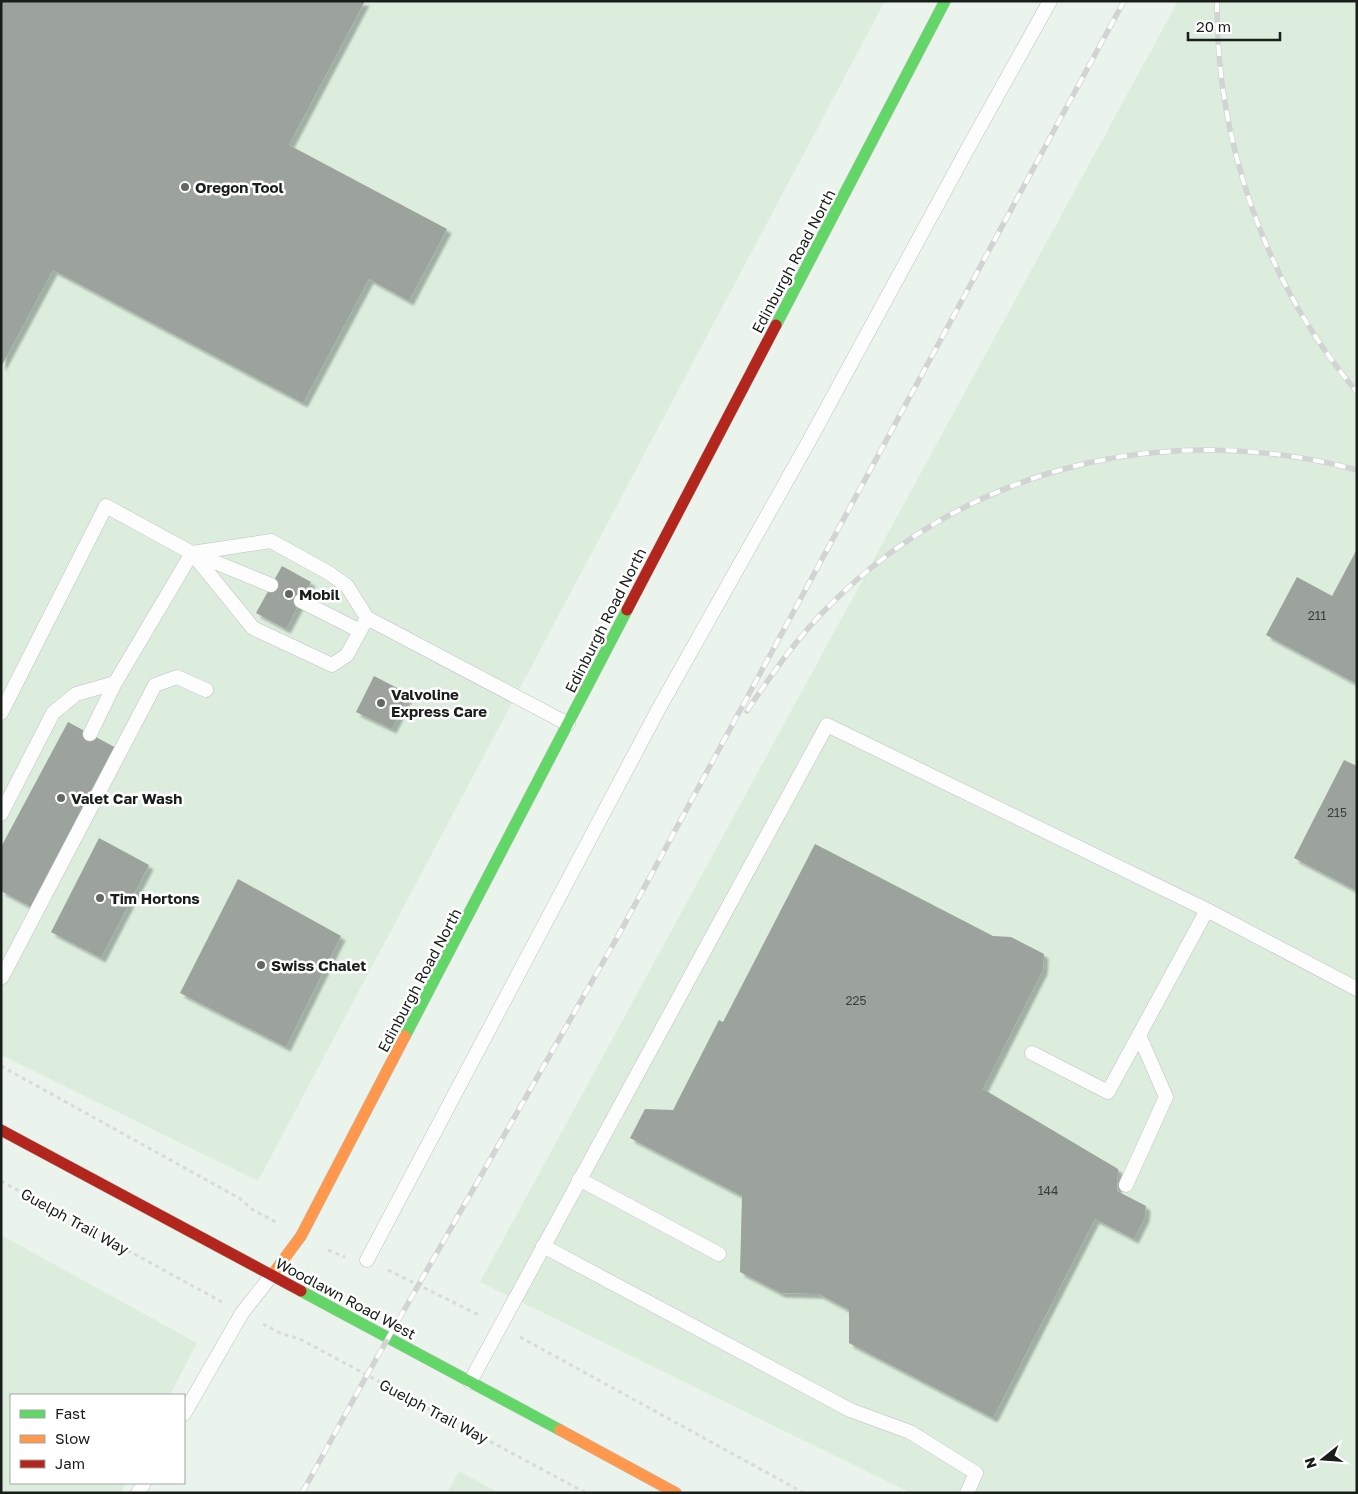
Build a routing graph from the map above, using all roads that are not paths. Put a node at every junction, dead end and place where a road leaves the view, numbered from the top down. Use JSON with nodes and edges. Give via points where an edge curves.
{"nodes":[{"id":1,"x":945,"y":1,"type":"edge"},
{"id":2,"x":1050,"y":1,"type":"edge"},
{"id":3,"x":192,"y":553,"type":"junction"},
{"id":4,"x":271,"y":585,"type":"dead end"},
{"id":5,"x":301,"y":601,"type":"dead end"},
{"id":6,"x":367,"y":618,"type":"junction"},
{"id":7,"x":360,"y":631,"type":"junction"},
{"id":8,"x":115,"y":683,"type":"junction"},
{"id":9,"x":206,"y":690,"type":"dead end"},
{"id":10,"x":1,"y":714,"type":"edge"},
{"id":11,"x":568,"y":724,"type":"junction"},
{"id":12,"x":90,"y":734,"type":"dead end"},
{"id":13,"x":1,"y":814,"type":"edge"},
{"id":14,"x":1207,"y":910,"type":"junction"},
{"id":15,"x":2,"y":977,"type":"edge"},
{"id":16,"x":1357,"y":989,"type":"edge"},
{"id":17,"x":1139,"y":1035,"type":"junction"},
{"id":18,"x":1032,"y":1053,"type":"dead end"},
{"id":19,"x":1,"y":1130,"type":"edge"},
{"id":20,"x":579,"y":1179,"type":"junction"},
{"id":21,"x":1126,"y":1185,"type":"dead end"},
{"id":22,"x":543,"y":1246,"type":"junction"},
{"id":23,"x":719,"y":1254,"type":"dead end"},
{"id":24,"x":367,"y":1260,"type":"road end"},
{"id":25,"x":272,"y":1275,"type":"junction"},
{"id":26,"x":470,"y":1382,"type":"junction"},
{"id":27,"x":185,"y":1412,"type":"edge"},
{"id":28,"x":676,"y":1493,"type":"edge"},
{"id":29,"x":966,"y":1493,"type":"edge"}],
"edges":[{"from":1,"to":11,"type":"main road","name":"Edinburgh Road North"},
{"from":2,"to":24,"type":"lane","via":[[658,710]]},
{"from":3,"to":4,"type":"lane"},
{"from":3,"to":6,"type":"lane","via":[[270,540],[347,586]]},
{"from":3,"to":7,"type":"lane","via":[[253,628],[332,665],[347,654]]},
{"from":3,"to":8,"type":"lane"},
{"from":3,"to":10,"type":"lane","via":[[106,506]]},
{"from":5,"to":7,"type":"lane"},
{"from":6,"to":7,"type":"lane"},
{"from":6,"to":11,"type":"lane"},
{"from":8,"to":12,"type":"lane"},
{"from":8,"to":13,"type":"lane","via":[[76,694],[54,714]]},
{"from":9,"to":15,"type":"lane","via":[[177,676],[154,684]]},
{"from":11,"to":25,"type":"main road","name":"Edinburgh Road North","via":[[301,1236]]},
{"from":14,"to":16,"type":"lane"},
{"from":14,"to":17,"type":"lane"},
{"from":14,"to":20,"type":"lane","via":[[827,725]]},
{"from":17,"to":18,"type":"lane","via":[[1108,1092]]},
{"from":17,"to":21,"type":"lane","via":[[1166,1097]]},
{"from":19,"to":25,"type":"main road","name":"Woodlawn Road West"},
{"from":20,"to":22,"type":"lane"},
{"from":20,"to":23,"type":"lane"},
{"from":22,"to":26,"type":"lane"},
{"from":22,"to":29,"type":"lane","via":[[850,1410],[910,1432],[976,1473]]},
{"from":25,"to":26,"type":"main road","name":"Woodlawn Road West"},
{"from":25,"to":27,"type":"lane","via":[[242,1313]]},
{"from":26,"to":28,"type":"main road","name":"Woodlawn Road West"}]}
